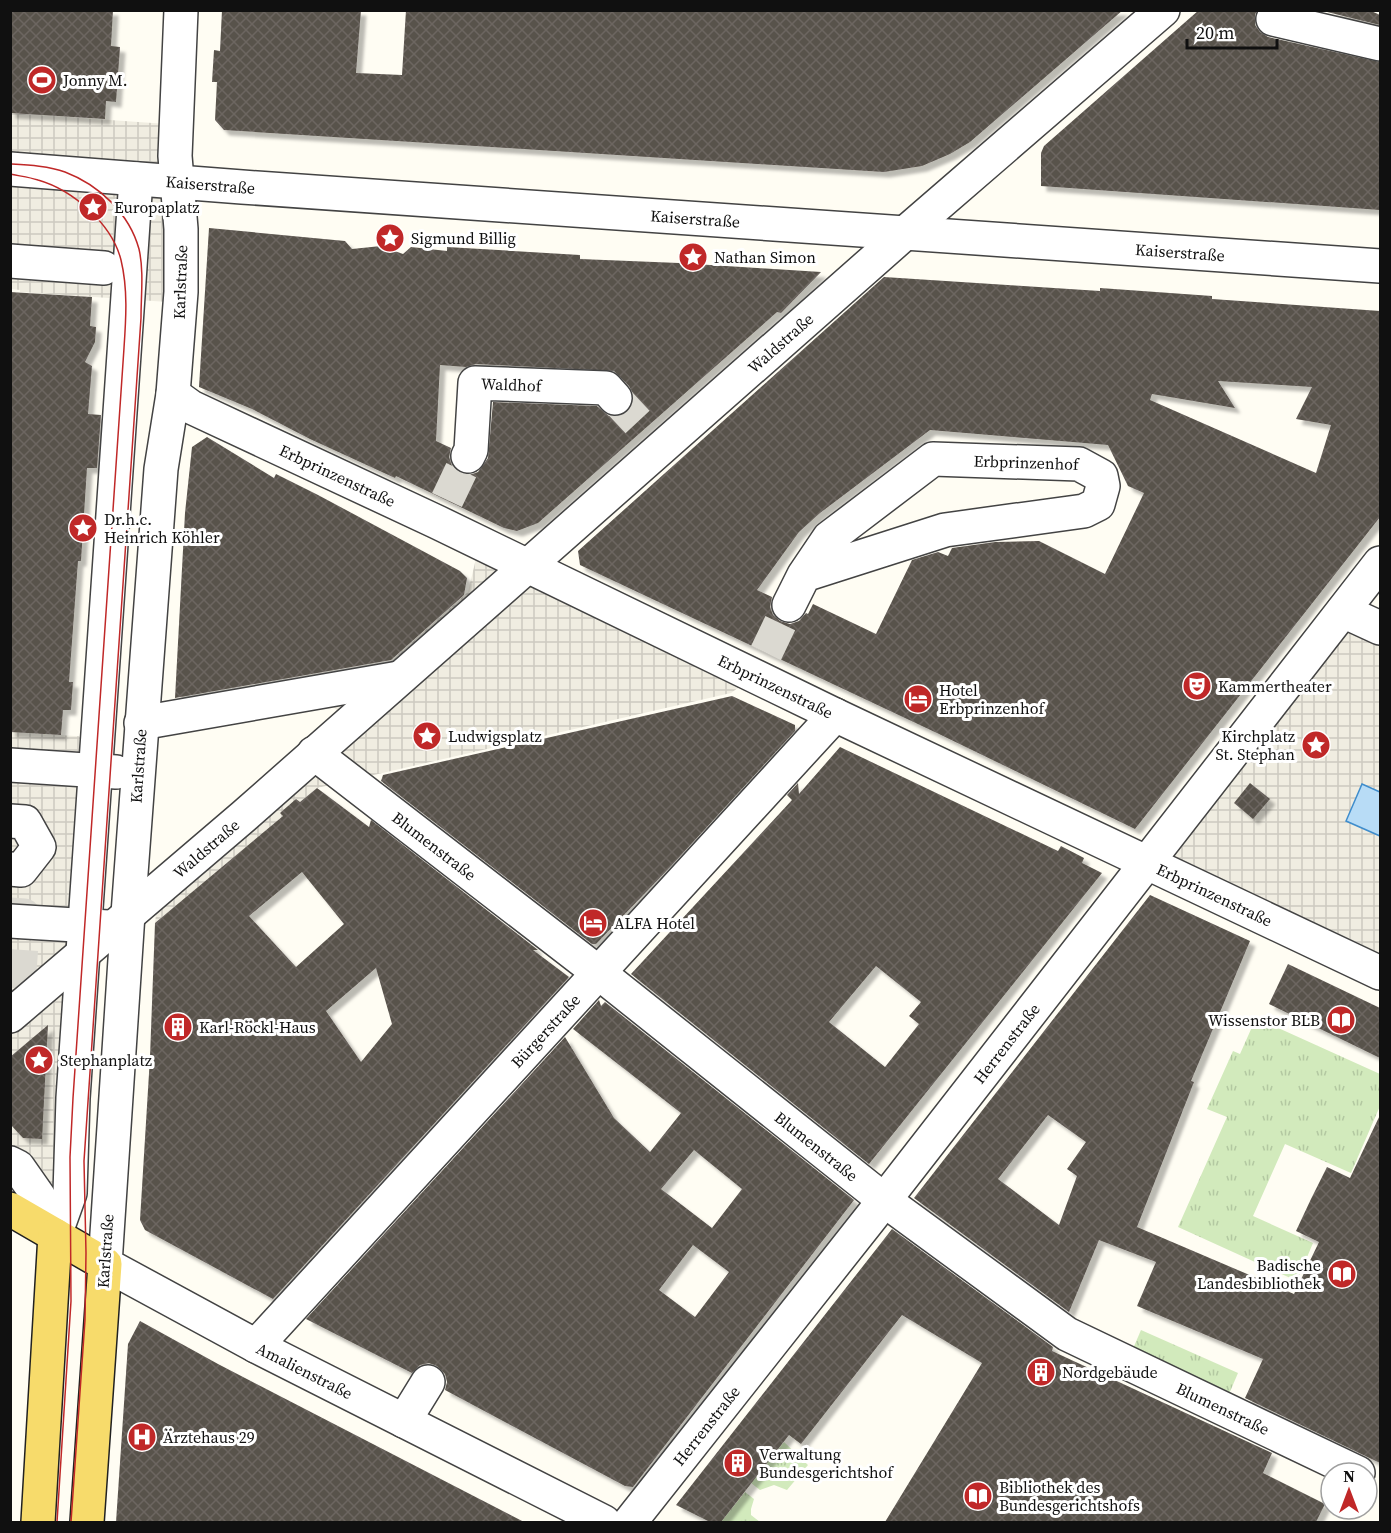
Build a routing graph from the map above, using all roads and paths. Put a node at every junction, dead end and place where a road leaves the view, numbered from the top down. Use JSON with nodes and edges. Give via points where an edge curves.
{"nodes":[{"id":1,"x":181,"y":10,"type":"edge"},
{"id":2,"x":1163,"y":10,"type":"edge"},
{"id":3,"x":1273,"y":19,"type":"dead end"},
{"id":4,"x":1380,"y":44,"type":"edge"},
{"id":5,"x":10,"y":169,"type":"edge"},
{"id":6,"x":136,"y":178,"type":"junction"},
{"id":7,"x":176,"y":182,"type":"junction"},
{"id":8,"x":905,"y":233,"type":"junction"},
{"id":9,"x":10,"y":261,"type":"edge"},
{"id":10,"x":1380,"y":266,"type":"edge"},
{"id":11,"x":104,"y":268,"type":"dead end"},
{"id":12,"x":173,"y":394,"type":"junction"},
{"id":13,"x":615,"y":398,"type":"tunnel mouth"},
{"id":14,"x":468,"y":456,"type":"tunnel mouth"},
{"id":15,"x":1380,"y":563,"type":"edge"},
{"id":16,"x":527,"y":565,"type":"junction"},
{"id":17,"x":804,"y":575,"type":"junction"},
{"id":18,"x":789,"y":605,"type":"tunnel mouth"},
{"id":19,"x":1343,"y":610,"type":"junction"},
{"id":20,"x":1380,"y":628,"type":"edge"},
{"id":21,"x":399,"y":678,"type":"junction"},
{"id":22,"x":835,"y":716,"type":"junction"},
{"id":23,"x":141,"y":723,"type":"junction"},
{"id":24,"x":314,"y":753,"type":"junction"},
{"id":25,"x":10,"y":765,"type":"edge"},
{"id":26,"x":96,"y":771,"type":"junction"},
{"id":27,"x":138,"y":773,"type":"junction"},
{"id":28,"x":10,"y":821,"type":"edge"},
{"id":29,"x":1148,"y":862,"type":"junction"},
{"id":30,"x":10,"y":869,"type":"edge"},
{"id":31,"x":10,"y":921,"type":"edge"},
{"id":32,"x":102,"y":930,"type":"junction"},
{"id":33,"x":1380,"y":973,"type":"edge"},
{"id":34,"x":599,"y":974,"type":"junction"},
{"id":35,"x":10,"y":1016,"type":"edge"},
{"id":36,"x":10,"y":1163,"type":"edge"},
{"id":37,"x":884,"y":1200,"type":"junction"},
{"id":38,"x":25,"y":1203,"type":"edge"},
{"id":39,"x":55,"y":1235,"type":"junction"},
{"id":40,"x":105,"y":1264,"type":"junction"},
{"id":41,"x":256,"y":1346,"type":"junction"},
{"id":42,"x":428,"y":1382,"type":"dead end"},
{"id":43,"x":404,"y":1421,"type":"junction"},
{"id":44,"x":1333,"y":1461,"type":"edge"},
{"id":45,"x":38,"y":1522,"type":"edge"},
{"id":46,"x":87,"y":1522,"type":"edge"},
{"id":47,"x":604,"y":1522,"type":"edge"},
{"id":48,"x":630,"y":1522,"type":"edge"}],
"edges":[{"from":1,"to":7,"type":"street","name":"Karlstraße"},
{"from":2,"to":8,"type":"street","name":"Waldstraße"},
{"from":3,"to":4,"type":"street"},
{"from":5,"to":6,"type":"street","name":"Kaiserstraße"},
{"from":6,"to":7,"type":"street","name":"Kaiserstraße"},
{"from":6,"to":26,"type":"street"},
{"from":7,"to":8,"type":"street","name":"Kaiserstraße"},
{"from":7,"to":12,"type":"street","name":"Karlstraße","via":[[182,255]]},
{"from":8,"to":10,"type":"street","name":"Kaiserstraße"},
{"from":8,"to":16,"type":"street","name":"Waldstraße","via":[[653,439]]},
{"from":9,"to":11,"type":"street"},
{"from":12,"to":16,"type":"street","name":"Erbprinzenstraße","via":[[191,407],[442,511]]},
{"from":12,"to":23,"type":"street","name":"Karlstraße","via":[[160,469]]},
{"from":13,"to":14,"type":"street","name":"Waldhof","via":[[606,388],[476,383]]},
{"from":15,"to":19,"type":"street","name":"Herrenstraße"},
{"from":16,"to":21,"type":"street","name":"Waldstraße"},
{"from":16,"to":22,"type":"street","name":"Erbprinzenstraße","via":[[760,664]]},
{"from":17,"to":17,"type":"street","name":"Erbprinzenhof","via":[[945,530],[1084,511],[1098,504],[1103,486],[1101,476],[1079,464],[933,459],[829,538]]},
{"from":17,"to":18,"type":"street","name":"Erbprinzenhof"},
{"from":19,"to":20,"type":"street"},
{"from":19,"to":29,"type":"street","name":"Herrenstraße"},
{"from":21,"to":23,"type":"street","via":[[273,705]]},
{"from":21,"to":24,"type":"street","name":"Waldstraße"},
{"from":22,"to":29,"type":"street","name":"Erbprinzenstraße"},
{"from":22,"to":34,"type":"street","name":"Bürgerstraße"},
{"from":23,"to":27,"type":"street","name":"Karlstraße"},
{"from":24,"to":32,"type":"street","name":"Waldstraße","via":[[244,816]]},
{"from":24,"to":34,"type":"street","name":"Blumenstraße"},
{"from":25,"to":26,"type":"street"},
{"from":26,"to":27,"type":"street"},
{"from":26,"to":32,"type":"street"},
{"from":27,"to":32,"type":"street","name":"Karlstraße"},
{"from":28,"to":30,"type":"street","via":[[25,822],[39,847],[21,870]]},
{"from":29,"to":33,"type":"street","name":"Erbprinzenstraße"},
{"from":29,"to":37,"type":"street","name":"Herrenstraße"},
{"from":31,"to":32,"type":"street"},
{"from":32,"to":35,"type":"street","name":"Waldstraße"},
{"from":32,"to":39,"type":"street","via":[[73,1098],[70,1193]]},
{"from":32,"to":40,"type":"street","name":"Karlstraße"},
{"from":34,"to":37,"type":"street","name":"Blumenstraße"},
{"from":34,"to":41,"type":"street","name":"Bürgerstraße"},
{"from":36,"to":38,"type":"street","via":[[18,1167]]},
{"from":37,"to":44,"type":"street","name":"Blumenstraße","via":[[1067,1334]]},
{"from":37,"to":48,"type":"street","name":"Herrenstraße"},
{"from":38,"to":39,"type":"main road","name":"Amalienstraße"},
{"from":39,"to":40,"type":"main road","name":"Amalienstraße"},
{"from":39,"to":45,"type":"main road"},
{"from":40,"to":41,"type":"street","name":"Amalienstraße"},
{"from":40,"to":46,"type":"main road","name":"Karlstraße"},
{"from":41,"to":43,"type":"street","name":"Amalienstraße"},
{"from":42,"to":43,"type":"street"},
{"from":43,"to":47,"type":"street","name":"Amalienstraße"}]}
